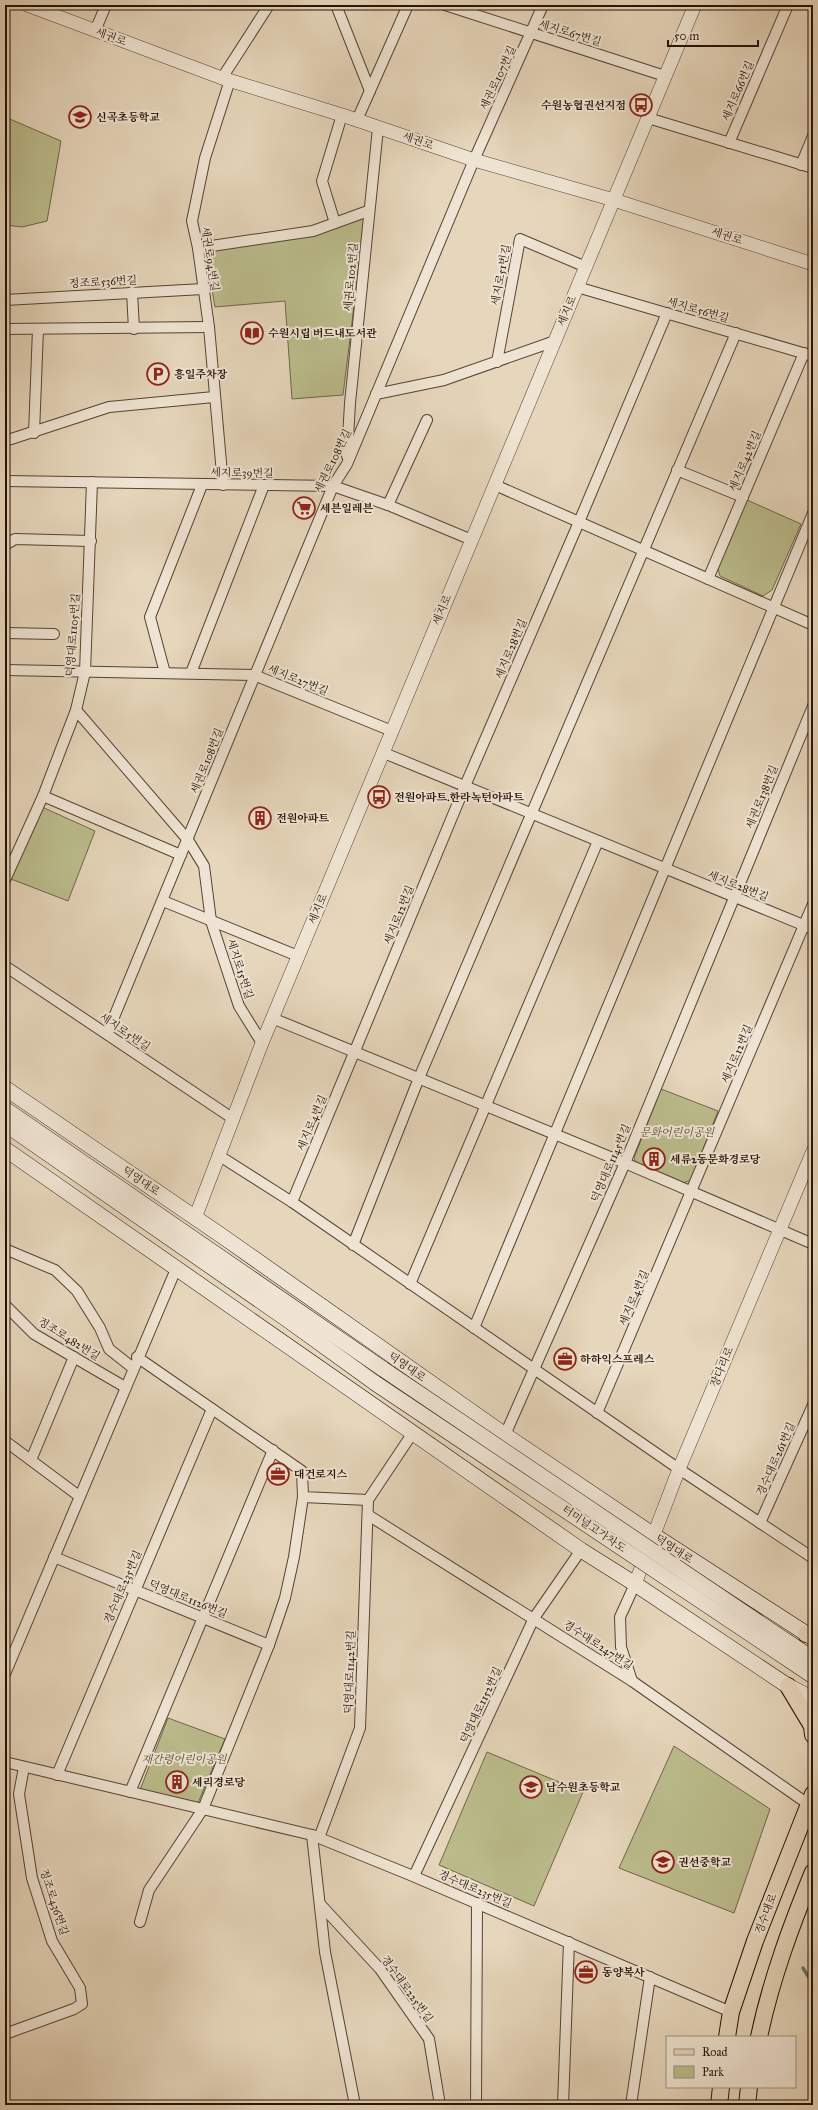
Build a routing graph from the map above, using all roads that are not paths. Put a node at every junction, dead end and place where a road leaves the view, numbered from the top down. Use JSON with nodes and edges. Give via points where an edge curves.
{"nodes":[{"id":1,"x":27,"y":5,"type":"edge"},
{"id":2,"x":106,"y":5,"type":"edge"},
{"id":3,"x":269,"y":5,"type":"edge"},
{"id":4,"x":336,"y":5,"type":"edge"},
{"id":5,"x":408,"y":5,"type":"edge"},
{"id":6,"x":445,"y":5,"type":"edge"},
{"id":7,"x":543,"y":5,"type":"edge"},
{"id":8,"x":695,"y":5,"type":"edge"},
{"id":9,"x":788,"y":5,"type":"edge"},
{"id":10,"x":95,"y":31,"type":"junction"},
{"id":11,"x":531,"y":34,"type":"junction"},
{"id":12,"x":665,"y":76,"type":"junction"},
{"id":13,"x":226,"y":79,"type":"junction"},
{"id":14,"x":370,"y":91,"type":"junction"},
{"id":15,"x":342,"y":115,"type":"junction"},
{"id":16,"x":648,"y":118,"type":"junction"},
{"id":17,"x":357,"y":120,"type":"junction"},
{"id":18,"x":378,"y":128,"type":"junction"},
{"id":19,"x":813,"y":136,"type":"edge"},
{"id":20,"x":730,"y":143,"type":"junction"},
{"id":21,"x":474,"y":160,"type":"junction"},
{"id":22,"x":801,"y":165,"type":"junction"},
{"id":23,"x":813,"y":168,"type":"edge"},
{"id":24,"x":614,"y":200,"type":"junction"},
{"id":25,"x":368,"y":212,"type":"junction"},
{"id":26,"x":335,"y":223,"type":"junction"},
{"id":27,"x":198,"y":248,"type":"junction"},
{"id":28,"x":813,"y":264,"type":"edge"},
{"id":29,"x":586,"y":267,"type":"junction"},
{"id":30,"x":577,"y":287,"type":"junction"},
{"id":31,"x":203,"y":289,"type":"junction"},
{"id":32,"x":132,"y":292,"type":"junction"},
{"id":33,"x":5,"y":300,"type":"edge"},
{"id":34,"x":666,"y":313,"type":"junction"},
{"id":35,"x":209,"y":326,"type":"junction"},
{"id":36,"x":5,"y":329,"type":"edge"},
{"id":37,"x":38,"y":329,"type":"junction"},
{"id":38,"x":134,"y":329,"type":"junction"},
{"id":39,"x":736,"y":334,"type":"junction"},
{"id":40,"x":555,"y":341,"type":"junction"},
{"id":41,"x":808,"y":355,"type":"edge"},
{"id":42,"x":497,"y":362,"type":"junction"},
{"id":43,"x":376,"y":394,"type":"junction"},
{"id":44,"x":214,"y":397,"type":"junction"},
{"id":45,"x":427,"y":420,"type":"dead end"},
{"id":46,"x":34,"y":433,"type":"junction"},
{"id":47,"x":5,"y":441,"type":"edge"},
{"id":48,"x":347,"y":464,"type":"junction"},
{"id":49,"x":677,"y":470,"type":"junction"},
{"id":50,"x":5,"y":480,"type":"edge"},
{"id":51,"x":92,"y":482,"type":"junction"},
{"id":52,"x":202,"y":485,"type":"junction"},
{"id":53,"x":223,"y":485,"type":"junction"},
{"id":54,"x":264,"y":485,"type":"junction"},
{"id":55,"x":495,"y":485,"type":"junction"},
{"id":56,"x":333,"y":486,"type":"junction"},
{"id":57,"x":743,"y":497,"type":"junction"},
{"id":58,"x":388,"y":505,"type":"junction"},
{"id":59,"x":813,"y":513,"type":"edge"},
{"id":60,"x":579,"y":522,"type":"junction"},
{"id":61,"x":472,"y":540,"type":"junction"},
{"id":62,"x":91,"y":541,"type":"junction"},
{"id":63,"x":5,"y":545,"type":"edge"},
{"id":64,"x":643,"y":550,"type":"junction"},
{"id":65,"x":708,"y":579,"type":"junction"},
{"id":66,"x":775,"y":608,"type":"junction"},
{"id":67,"x":813,"y":624,"type":"edge"},
{"id":68,"x":5,"y":633,"type":"edge"},
{"id":69,"x":54,"y":634,"type":"dead end"},
{"id":70,"x":5,"y":670,"type":"edge"},
{"id":71,"x":85,"y":672,"type":"junction"},
{"id":72,"x":165,"y":673,"type":"junction"},
{"id":73,"x":191,"y":673,"type":"junction"},
{"id":74,"x":254,"y":675,"type":"junction"},
{"id":75,"x":813,"y":706,"type":"edge"},
{"id":76,"x":76,"y":710,"type":"junction"},
{"id":77,"x":392,"y":731,"type":"junction"},
{"id":78,"x":384,"y":753,"type":"junction"},
{"id":79,"x":465,"y":786,"type":"junction"},
{"id":80,"x":43,"y":796,"type":"junction"},
{"id":81,"x":532,"y":814,"type":"junction"},
{"id":82,"x":188,"y":840,"type":"junction"},
{"id":83,"x":598,"y":841,"type":"junction"},
{"id":84,"x":181,"y":855,"type":"junction"},
{"id":85,"x":664,"y":869,"type":"junction"},
{"id":86,"x":5,"y":880,"type":"edge"},
{"id":87,"x":734,"y":898,"type":"junction"},
{"id":88,"x":163,"y":901,"type":"junction"},
{"id":89,"x":813,"y":904,"type":"edge"},
{"id":90,"x":211,"y":921,"type":"junction"},
{"id":91,"x":808,"y":927,"type":"edge"},
{"id":92,"x":298,"y":956,"type":"junction"},
{"id":93,"x":5,"y":966,"type":"edge"},
{"id":94,"x":272,"y":1018,"type":"junction"},
{"id":95,"x":107,"y":1034,"type":"junction"},
{"id":96,"x":262,"y":1043,"type":"junction"},
{"id":97,"x":355,"y":1053,"type":"junction"},
{"id":98,"x":420,"y":1078,"type":"junction"},
{"id":99,"x":5,"y":1088,"type":"edge"},
{"id":100,"x":486,"y":1106,"type":"junction"},
{"id":101,"x":5,"y":1109,"type":"edge"},
{"id":102,"x":232,"y":1118,"type":"junction"},
{"id":103,"x":5,"y":1124,"type":"edge"},
{"id":104,"x":555,"y":1134,"type":"junction"},
{"id":105,"x":5,"y":1149,"type":"edge"},
{"id":106,"x":813,"y":1151,"type":"edge"},
{"id":107,"x":218,"y":1155,"type":"junction"},
{"id":108,"x":625,"y":1163,"type":"junction"},
{"id":109,"x":692,"y":1192,"type":"junction"},
{"id":110,"x":292,"y":1202,"type":"junction"},
{"id":111,"x":195,"y":1218,"type":"junction"},
{"id":112,"x":780,"y":1229,"type":"junction"},
{"id":113,"x":813,"y":1244,"type":"edge"},
{"id":114,"x":353,"y":1245,"type":"junction"},
{"id":115,"x":5,"y":1249,"type":"edge"},
{"id":116,"x":247,"y":1255,"type":"junction"},
{"id":117,"x":176,"y":1269,"type":"junction"},
{"id":118,"x":410,"y":1284,"type":"junction"},
{"id":119,"x":216,"y":1297,"type":"junction"},
{"id":120,"x":5,"y":1305,"type":"edge"},
{"id":121,"x":289,"y":1313,"type":"junction"},
{"id":122,"x":474,"y":1328,"type":"junction"},
{"id":123,"x":74,"y":1357,"type":"junction"},
{"id":124,"x":137,"y":1357,"type":"junction"},
{"id":125,"x":133,"y":1368,"type":"junction"},
{"id":126,"x":383,"y":1370,"type":"joint"},
{"id":127,"x":535,"y":1370,"type":"junction"},
{"id":128,"x":375,"y":1383,"type":"joint"},
{"id":129,"x":125,"y":1387,"type":"junction"},
{"id":130,"x":813,"y":1405,"type":"edge"},
{"id":131,"x":212,"y":1409,"type":"junction"},
{"id":132,"x":597,"y":1413,"type":"junction"},
{"id":133,"x":412,"y":1434,"type":"junction"},
{"id":134,"x":505,"y":1435,"type":"junction"},
{"id":135,"x":5,"y":1441,"type":"edge"},
{"id":136,"x":272,"y":1450,"type":"junction"},
{"id":137,"x":31,"y":1460,"type":"junction"},
{"id":138,"x":679,"y":1469,"type":"junction"},
{"id":139,"x":79,"y":1496,"type":"junction"},
{"id":140,"x":303,"y":1497,"type":"junction"},
{"id":141,"x":368,"y":1500,"type":"junction"},
{"id":142,"x":368,"y":1515,"type":"junction"},
{"id":143,"x":760,"y":1523,"type":"junction"},
{"id":144,"x":655,"y":1536,"type":"junction"},
{"id":145,"x":581,"y":1550,"type":"junction"},
{"id":146,"x":54,"y":1557,"type":"junction"},
{"id":147,"x":813,"y":1558,"type":"edge"},
{"id":148,"x":635,"y":1584,"type":"junction"},
{"id":149,"x":134,"y":1590,"type":"junction"},
{"id":150,"x":202,"y":1616,"type":"junction"},
{"id":151,"x":534,"y":1618,"type":"junction"},
{"id":152,"x":811,"y":1635,"type":"edge"},
{"id":153,"x":268,"y":1645,"type":"junction"},
{"id":154,"x":813,"y":1660,"type":"edge"},
{"id":155,"x":5,"y":1674,"type":"edge"},
{"id":156,"x":813,"y":1676,"type":"edge"},
{"id":157,"x":632,"y":1681,"type":"junction"},
{"id":158,"x":788,"y":1686,"type":"junction"},
{"id":159,"x":813,"y":1699,"type":"edge"},
{"id":160,"x":813,"y":1735,"type":"edge"},
{"id":161,"x":5,"y":1762,"type":"edge"},
{"id":162,"x":24,"y":1767,"type":"junction"},
{"id":163,"x":57,"y":1775,"type":"junction"},
{"id":164,"x":130,"y":1792,"type":"junction"},
{"id":165,"x":810,"y":1799,"type":"edge"},
{"id":166,"x":202,"y":1809,"type":"junction"},
{"id":167,"x":316,"y":1837,"type":"junction"},
{"id":168,"x":813,"y":1872,"type":"edge"},
{"id":169,"x":414,"y":1876,"type":"junction"},
{"id":170,"x":320,"y":1904,"type":"junction"},
{"id":171,"x":478,"y":1904,"type":"junction"},
{"id":172,"x":140,"y":1922,"type":"dead end"},
{"id":173,"x":569,"y":1942,"type":"junction"},
{"id":174,"x":650,"y":1977,"type":"junction"},
{"id":175,"x":731,"y":2012,"type":"junction"},
{"id":176,"x":5,"y":2034,"type":"edge"},
{"id":177,"x":727,"y":2036,"type":"edge"},
{"id":178,"x":759,"y":2036,"type":"edge"},
{"id":179,"x":721,"y":2088,"type":"edge"},
{"id":180,"x":749,"y":2088,"type":"edge"},
{"id":181,"x":355,"y":2105,"type":"edge"},
{"id":182,"x":440,"y":2105,"type":"edge"},
{"id":183,"x":476,"y":2105,"type":"edge"},
{"id":184,"x":563,"y":2105,"type":"edge"},
{"id":185,"x":632,"y":2105,"type":"edge"},
{"id":186,"x":719,"y":2105,"type":"edge"},
{"id":187,"x":746,"y":2105,"type":"edge"}],
"edges":[{"from":1,"to":10,"type":"street","name":"세권로"},
{"from":2,"to":10,"type":"street"},
{"from":3,"to":13,"type":"street","name":"세권로94번길"},
{"from":4,"to":14,"type":"street"},
{"from":5,"to":14,"type":"street"},
{"from":6,"to":11,"type":"street","name":"세지로67번길"},
{"from":7,"to":11,"type":"street","name":"세권로107번길"},
{"from":8,"to":12,"type":"street","name":"세지로"},
{"from":9,"to":20,"type":"street","name":"세지로66번길"},
{"from":10,"to":13,"type":"street","name":"세권로"},
{"from":11,"to":12,"type":"street","name":"세지로67번길"},
{"from":11,"to":21,"type":"street","name":"세권로107번길"},
{"from":12,"to":16,"type":"street","name":"세지로"},
{"from":13,"to":15,"type":"street","name":"세권로"},
{"from":13,"to":27,"type":"street","name":"세권로94번길","via":[[205,158],[192,221]]},
{"from":14,"to":17,"type":"street"},
{"from":15,"to":17,"type":"street","name":"세권로"},
{"from":15,"to":26,"type":"street","via":[[322,181]]},
{"from":16,"to":20,"type":"street"},
{"from":16,"to":24,"type":"street","name":"세지로"},
{"from":17,"to":18,"type":"street","name":"세권로"},
{"from":18,"to":21,"type":"street","name":"세권로"},
{"from":18,"to":25,"type":"street","name":"세권로102번길"},
{"from":19,"to":22,"type":"street"},
{"from":20,"to":22,"type":"street"},
{"from":21,"to":24,"type":"street","name":"세권로"},
{"from":21,"to":43,"type":"street","name":"세권로108번길"},
{"from":22,"to":23,"type":"street"},
{"from":24,"to":28,"type":"street","name":"세권로"},
{"from":24,"to":29,"type":"street","name":"세지로"},
{"from":25,"to":26,"type":"street"},
{"from":25,"to":48,"type":"street","name":"세권로102번길"},
{"from":26,"to":27,"type":"street","via":[[313,231]]},
{"from":27,"to":31,"type":"street","name":"세권로94번길"},
{"from":29,"to":30,"type":"street","name":"세지로"},
{"from":29,"to":42,"type":"street","name":"세지로51번길","via":[[520,239]]},
{"from":30,"to":34,"type":"street","name":"세지로56번길"},
{"from":30,"to":40,"type":"street","name":"세지로"},
{"from":31,"to":32,"type":"street","name":"정조로536번길"},
{"from":31,"to":35,"type":"street","name":"세권로94번길"},
{"from":32,"to":33,"type":"street","name":"정조로536번길"},
{"from":32,"to":38,"type":"street"},
{"from":34,"to":39,"type":"street","name":"세지로56번길"},
{"from":34,"to":60,"type":"street"},
{"from":35,"to":38,"type":"street"},
{"from":35,"to":44,"type":"street","name":"세권로94번길"},
{"from":36,"to":37,"type":"street"},
{"from":37,"to":38,"type":"street"},
{"from":37,"to":46,"type":"street"},
{"from":39,"to":41,"type":"street","name":"세지로56번길"},
{"from":39,"to":49,"type":"street"},
{"from":40,"to":42,"type":"street"},
{"from":40,"to":55,"type":"street","name":"세지로"},
{"from":41,"to":57,"type":"street","name":"세지로42번길"},
{"from":42,"to":43,"type":"street","via":[[444,380]]},
{"from":43,"to":48,"type":"street","name":"세권로108번길"},
{"from":44,"to":46,"type":"street","via":[[109,407]]},
{"from":44,"to":53,"type":"street","name":"세권로94번길"},
{"from":45,"to":58,"type":"street"},
{"from":46,"to":47,"type":"street"},
{"from":48,"to":56,"type":"street","name":"세권로108번길"},
{"from":49,"to":57,"type":"street"},
{"from":49,"to":64,"type":"street"},
{"from":50,"to":51,"type":"street","name":"세지로39번길"},
{"from":51,"to":52,"type":"street","name":"세지로39번길"},
{"from":51,"to":62,"type":"street","name":"덕영대로1105번길"},
{"from":52,"to":53,"type":"street","name":"세지로39번길"},
{"from":52,"to":72,"type":"street","via":[[150,617]]},
{"from":53,"to":54,"type":"street","name":"세지로39번길"},
{"from":54,"to":56,"type":"street","name":"세지로39번길"},
{"from":54,"to":73,"type":"street"},
{"from":55,"to":60,"type":"street"},
{"from":55,"to":61,"type":"street","name":"세지로"},
{"from":56,"to":58,"type":"street","name":"세지로39번길"},
{"from":56,"to":74,"type":"street","name":"세권로108번길"},
{"from":57,"to":65,"type":"street","name":"세지로42번길"},
{"from":58,"to":61,"type":"street","name":"세지로39번길"},
{"from":59,"to":66,"type":"street"},
{"from":60,"to":64,"type":"street"},
{"from":60,"to":79,"type":"street","name":"세지로28번길"},
{"from":61,"to":77,"type":"street","name":"세지로"},
{"from":62,"to":63,"type":"street","via":[[15,539]]},
{"from":62,"to":71,"type":"street","name":"덕영대로1105번길"},
{"from":64,"to":65,"type":"street"},
{"from":64,"to":81,"type":"street"},
{"from":65,"to":66,"type":"street"},
{"from":66,"to":67,"type":"street"},
{"from":66,"to":85,"type":"street"},
{"from":68,"to":69,"type":"street"},
{"from":70,"to":71,"type":"street","name":"세지로27번길"},
{"from":71,"to":72,"type":"street","name":"세지로27번길"},
{"from":71,"to":76,"type":"street","name":"덕영대로1105번길"},
{"from":72,"to":73,"type":"street","name":"세지로27번길"},
{"from":73,"to":74,"type":"street","name":"세지로27번길"},
{"from":74,"to":77,"type":"street","name":"세지로27번길"},
{"from":74,"to":82,"type":"street","name":"세권로108번길"},
{"from":75,"to":87,"type":"street","name":"세권로138번길"},
{"from":76,"to":80,"type":"street","name":"덕영대로1105번길"},
{"from":76,"to":82,"type":"street"},
{"from":77,"to":78,"type":"street","name":"세지로"},
{"from":78,"to":79,"type":"street","name":"세지로28번길"},
{"from":78,"to":92,"type":"street","name":"세지로"},
{"from":79,"to":81,"type":"street","name":"세지로28번길"},
{"from":79,"to":97,"type":"street","name":"세지로12번길"},
{"from":80,"to":84,"type":"street"},
{"from":80,"to":86,"type":"street","name":"덕영대로1105번길"},
{"from":81,"to":83,"type":"street","name":"세지로28번길"},
{"from":81,"to":98,"type":"street"},
{"from":82,"to":84,"type":"street","name":"세권로108번길"},
{"from":82,"to":90,"type":"street","name":"세지로15번길","via":[[204,866]]},
{"from":83,"to":85,"type":"street","name":"세지로28번길"},
{"from":83,"to":100,"type":"street"},
{"from":84,"to":88,"type":"street","name":"세권로108번길"},
{"from":85,"to":87,"type":"street","name":"세지로28번길"},
{"from":85,"to":104,"type":"street"},
{"from":87,"to":91,"type":"street","name":"세지로28번길"},
{"from":87,"to":108,"type":"street","name":"덕영대로1145번길"},
{"from":88,"to":90,"type":"street","name":"세지로15번길"},
{"from":88,"to":95,"type":"street","name":"세권로108번길"},
{"from":89,"to":91,"type":"street"},
{"from":90,"to":92,"type":"street","name":"세지로15번길"},
{"from":90,"to":96,"type":"street","name":"세지로15번길","via":[[239,1006]]},
{"from":91,"to":109,"type":"street","name":"세지로12번길"},
{"from":92,"to":94,"type":"street","name":"세지로"},
{"from":93,"to":95,"type":"street","name":"세지로5번길"},
{"from":94,"to":96,"type":"street","name":"세지로"},
{"from":94,"to":97,"type":"street"},
{"from":95,"to":102,"type":"street","name":"세지로5번길"},
{"from":96,"to":102,"type":"street","name":"세지로"},
{"from":97,"to":98,"type":"street"},
{"from":97,"to":110,"type":"street","name":"세지로4번길"},
{"from":98,"to":100,"type":"street"},
{"from":98,"to":114,"type":"street"},
{"from":99,"to":111,"type":"main road","name":"덕영대로"},
{"from":100,"to":104,"type":"street"},
{"from":100,"to":118,"type":"street"},
{"from":101,"to":121,"type":"main road","name":"덕영대로"},
{"from":102,"to":107,"type":"street","name":"세지로"},
{"from":103,"to":121,"type":"main road","name":"덕영대로"},
{"from":104,"to":108,"type":"street"},
{"from":104,"to":122,"type":"street"},
{"from":105,"to":117,"type":"main road"},
{"from":106,"to":112,"type":"street","name":"장다리로"},
{"from":107,"to":110,"type":"street"},
{"from":107,"to":111,"type":"street","name":"세지로"},
{"from":108,"to":109,"type":"street"},
{"from":108,"to":127,"type":"street","name":"덕영대로1145번길"},
{"from":109,"to":112,"type":"street"},
{"from":109,"to":132,"type":"street","name":"세지로4번길"},
{"from":110,"to":114,"type":"street"},
{"from":111,"to":116,"type":"main road","name":"덕영대로"},
{"from":112,"to":113,"type":"street"},
{"from":112,"to":138,"type":"street","name":"장다리로"},
{"from":114,"to":118,"type":"street"},
{"from":115,"to":125,"type":"street","via":[[55,1270],[77,1290],[100,1328],[108,1349]]},
{"from":116,"to":121,"type":"main road"},
{"from":116,"to":134,"type":"main road","name":"덕영대로"},
{"from":117,"to":119,"type":"main road"},
{"from":117,"to":124,"type":"street"},
{"from":118,"to":122,"type":"street"},
{"from":119,"to":121,"type":"main road"},
{"from":119,"to":133,"type":"main road"},
{"from":120,"to":123,"type":"street","name":"정조로482번길","via":[[34,1334]]},
{"from":121,"to":126,"type":"main road","name":"덕영대로"},
{"from":121,"to":128,"type":"main road","name":"덕영대로"},
{"from":122,"to":127,"type":"street"},
{"from":123,"to":129,"type":"street","name":"정조로482번길"},
{"from":123,"to":137,"type":"street"},
{"from":124,"to":125,"type":"street"},
{"from":124,"to":131,"type":"street"},
{"from":125,"to":129,"type":"street"},
{"from":126,"to":154,"type":"main road","name":"터미널고가차도","bridge":true},
{"from":127,"to":132,"type":"street"},
{"from":127,"to":134,"type":"street","name":"덕영대로1145번길"},
{"from":128,"to":156,"type":"main road","name":"터미널고가차도","bridge":true},
{"from":129,"to":139,"type":"street"},
{"from":130,"to":143,"type":"street","name":"경수대로261번길"},
{"from":131,"to":136,"type":"street"},
{"from":131,"to":149,"type":"street","name":"경수대로235번길"},
{"from":132,"to":138,"type":"street"},
{"from":133,"to":141,"type":"street"},
{"from":133,"to":145,"type":"main road"},
{"from":134,"to":144,"type":"main road","name":"덕영대로"},
{"from":135,"to":137,"type":"street"},
{"from":136,"to":140,"type":"street","via":[[302,1471]]},
{"from":136,"to":150,"type":"street"},
{"from":137,"to":139,"type":"street"},
{"from":138,"to":143,"type":"street"},
{"from":138,"to":144,"type":"street","name":"장다리로"},
{"from":139,"to":146,"type":"street"},
{"from":140,"to":141,"type":"street"},
{"from":140,"to":153,"type":"street","via":[[285,1598]]},
{"from":141,"to":142,"type":"street","name":"덕영대로1142번길"},
{"from":142,"to":151,"type":"street","name":"경수대로247번길"},
{"from":142,"to":167,"type":"street","name":"덕영대로1142번길","via":[[360,1728]]},
{"from":143,"to":147,"type":"street"},
{"from":144,"to":148,"type":"street","name":"장다리로"},
{"from":144,"to":152,"type":"main road","name":"덕영대로"},
{"from":145,"to":148,"type":"main road"},
{"from":145,"to":151,"type":"street","name":"덕영대로1152번길"},
{"from":146,"to":149,"type":"street","name":"덕영대로1126번길"},
{"from":146,"to":155,"type":"street"},
{"from":148,"to":157,"type":"street","via":[[620,1616],[621,1647]]},
{"from":148,"to":158,"type":"main road"},
{"from":149,"to":150,"type":"street","name":"덕영대로1126번길"},
{"from":149,"to":163,"type":"street","name":"경수대로235번길"},
{"from":150,"to":153,"type":"street","name":"덕영대로1126번길"},
{"from":150,"to":164,"type":"street"},
{"from":151,"to":157,"type":"street","name":"경수대로247번길"},
{"from":151,"to":169,"type":"street","name":"덕영대로1152번길"},
{"from":153,"to":166,"type":"street"},
{"from":157,"to":165,"type":"street","name":"경수대로247번길"},
{"from":158,"to":159,"type":"main road"},
{"from":158,"to":160,"type":"main road","via":[[812,1726]]},
{"from":161,"to":162,"type":"street","name":"경수대로235번길"},
{"from":162,"to":163,"type":"street","name":"경수대로235번길"},
{"from":162,"to":176,"type":"street","name":"정조로436번길","via":[[19,1794],[32,1878],[52,1940],[80,1988],[82,2004]]},
{"from":163,"to":164,"type":"street","name":"경수대로235번길"},
{"from":164,"to":166,"type":"street","name":"경수대로235번길"},
{"from":165,"to":175,"type":"main road","name":"경수대로","via":[[755,1941]]},
{"from":166,"to":167,"type":"street","name":"경수대로235번길"},
{"from":166,"to":172,"type":"street","via":[[148,1890]]},
{"from":167,"to":169,"type":"street","name":"경수대로235번길"},
{"from":167,"to":170,"type":"street"},
{"from":168,"to":178,"type":"main road","via":[[788,1933]]},
{"from":169,"to":171,"type":"street","name":"경수대로235번길"},
{"from":170,"to":181,"type":"street","via":[[325,1952]]},
{"from":170,"to":182,"type":"street","name":"경수대로225번길","via":[[380,1969],[429,2039]]},
{"from":171,"to":173,"type":"street","name":"경수대로235번길"},
{"from":171,"to":183,"type":"street"},
{"from":173,"to":174,"type":"street","name":"경수대로235번길"},
{"from":173,"to":184,"type":"street"},
{"from":174,"to":175,"type":"street","name":"경수대로235번길"},
{"from":174,"to":185,"type":"street"},
{"from":175,"to":177,"type":"main road","name":"경수대로"},
{"from":179,"to":186,"type":"main road"},
{"from":180,"to":187,"type":"main road"}]}
